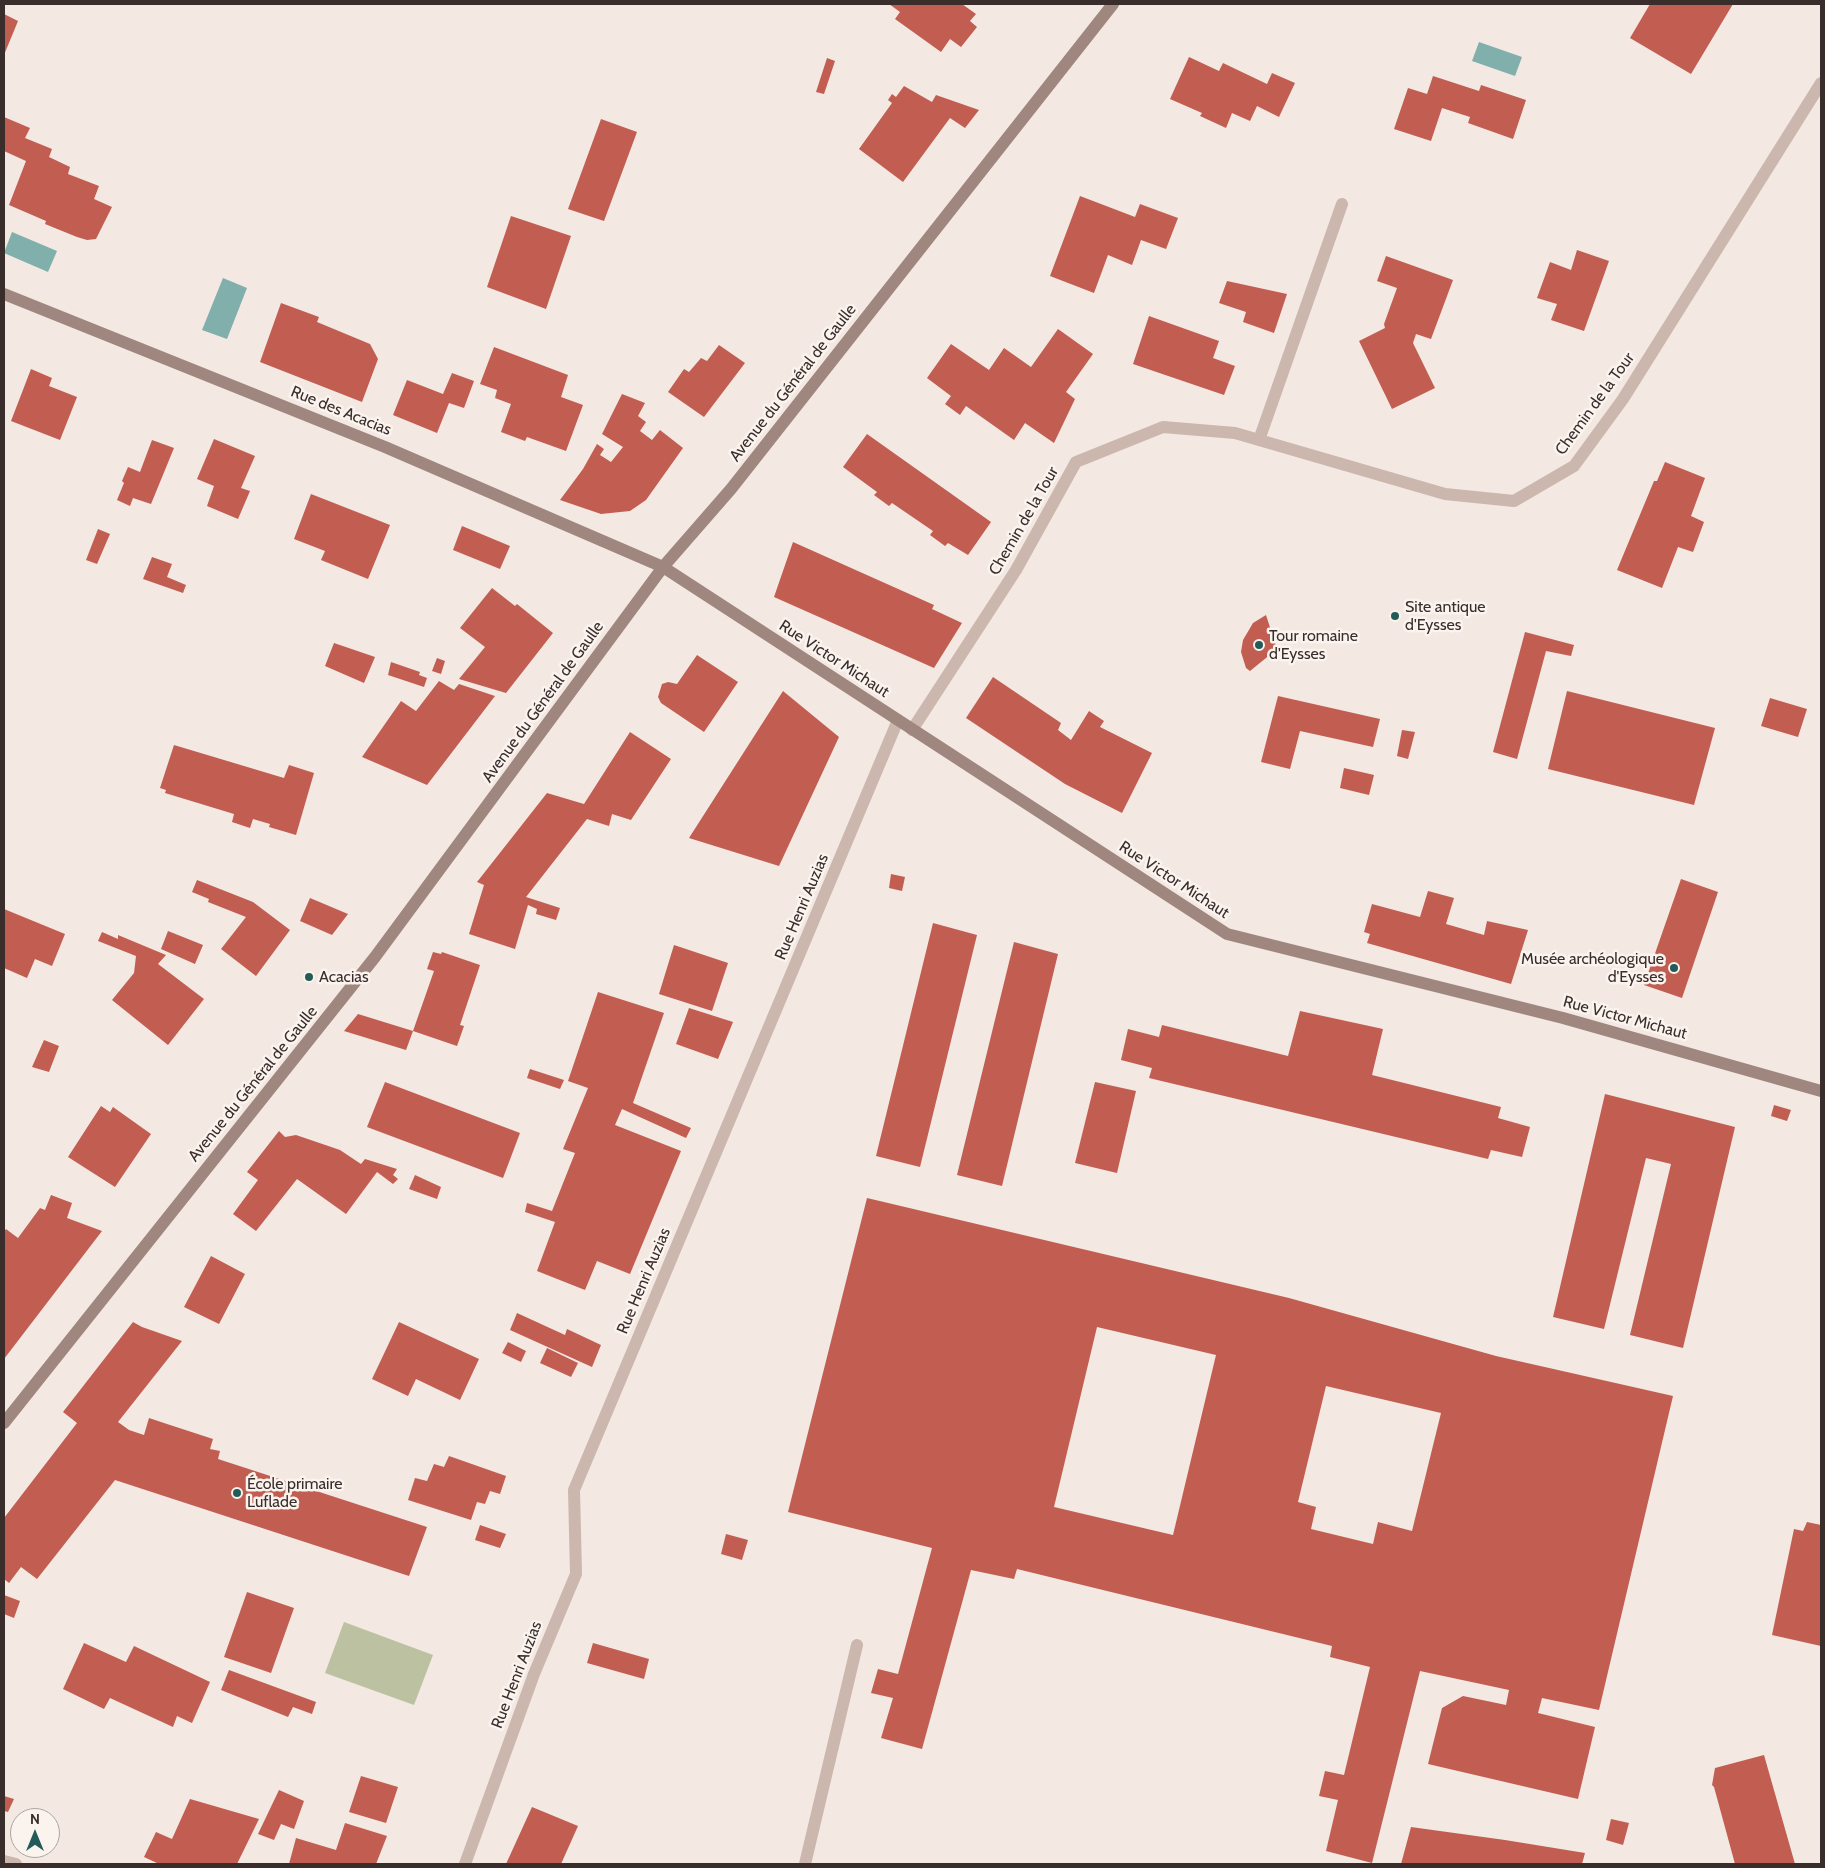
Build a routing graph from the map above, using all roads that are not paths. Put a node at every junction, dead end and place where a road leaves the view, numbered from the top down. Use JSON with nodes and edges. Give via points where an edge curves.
{"nodes":[{"id":1,"x":1113,"y":4,"type":"edge"},
{"id":2,"x":1821,"y":83,"type":"edge"},
{"id":3,"x":1342,"y":204,"type":"dead end"},
{"id":4,"x":4,"y":294,"type":"edge"},
{"id":5,"x":1259,"y":440,"type":"junction"},
{"id":6,"x":663,"y":567,"type":"junction"},
{"id":7,"x":898,"y":720,"type":"junction"},
{"id":8,"x":912,"y":730,"type":"junction"},
{"id":9,"x":1821,"y":1091,"type":"edge"},
{"id":10,"x":4,"y":1423,"type":"edge"},
{"id":11,"x":857,"y":1645,"type":"dead end"},
{"id":12,"x":4,"y":1861,"type":"edge"},
{"id":13,"x":16,"y":1864,"type":"edge"},
{"id":14,"x":465,"y":1864,"type":"edge"},
{"id":15,"x":805,"y":1864,"type":"edge"}],
"edges":[{"from":1,"to":6,"type":"street","name":"Avenue du Général de Gaulle","via":[[731,489]]},
{"from":2,"to":5,"type":"street","name":"Chemin de la Tour","via":[[1623,399],[1574,466],[1514,501],[1445,494]]},
{"from":3,"to":5,"type":"street"},
{"from":4,"to":6,"type":"street","name":"Rue des Acacias","via":[[385,447]]},
{"from":5,"to":8,"type":"street","name":"Chemin de la Tour","via":[[1235,433],[1163,427],[1076,462],[1016,570]]},
{"from":6,"to":7,"type":"street","name":"Rue Victor Michaut"},
{"from":6,"to":10,"type":"street","name":"Avenue du Général de Gaulle","via":[[375,957]]},
{"from":7,"to":8,"type":"street","name":"Rue Victor Michaut"},
{"from":7,"to":14,"type":"street","name":"Rue Henri Auzias","via":[[574,1490],[576,1574],[534,1674]]},
{"from":8,"to":9,"type":"street","name":"Rue Victor Michaut","via":[[1227,934],[1563,1018]]},
{"from":11,"to":15,"type":"street"},
{"from":12,"to":13,"type":"street"}]}
